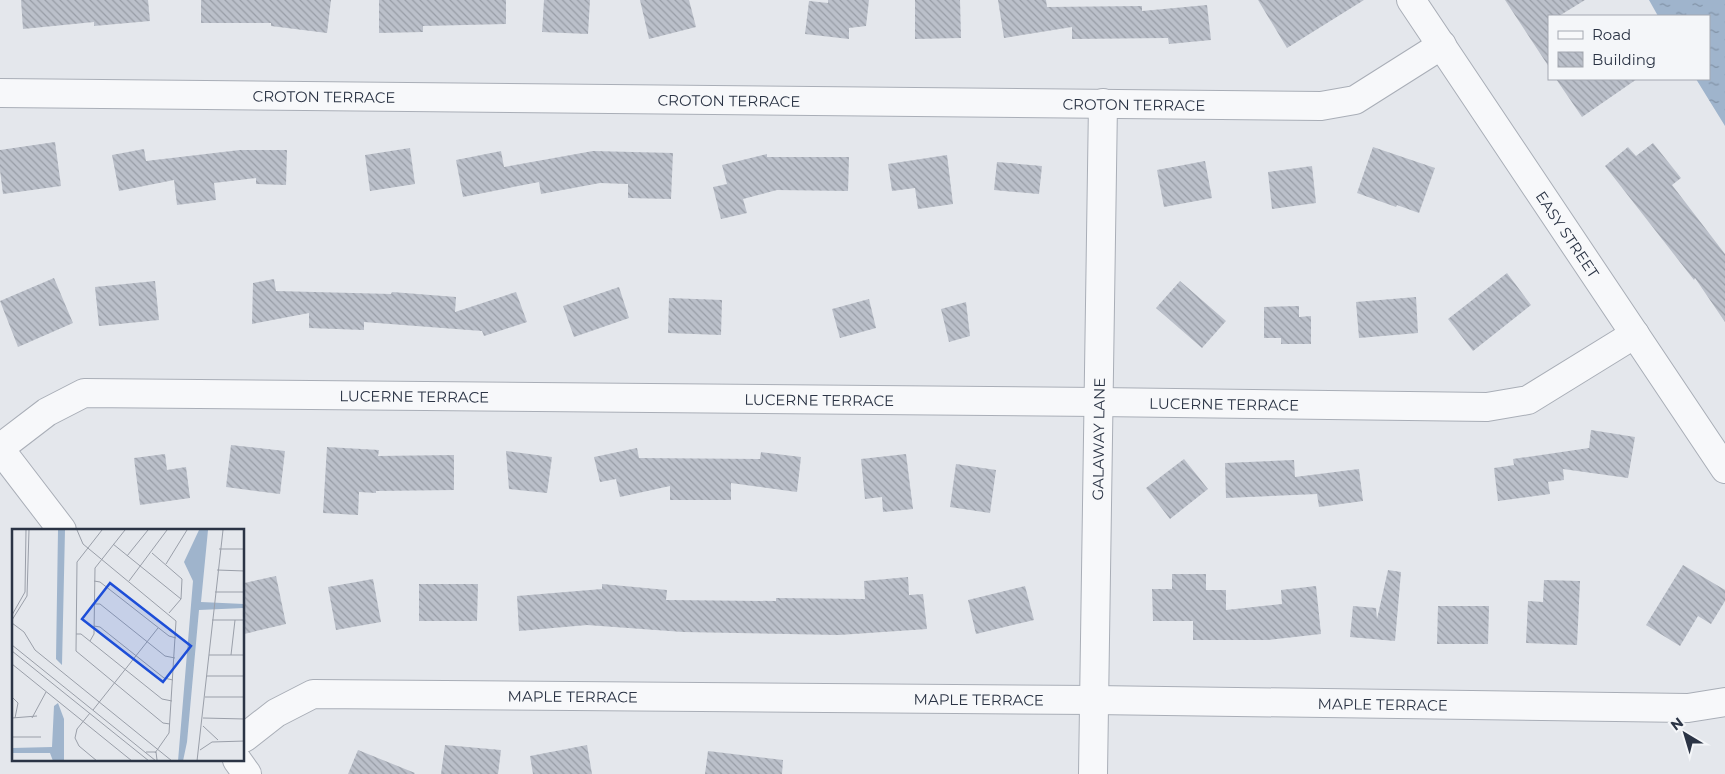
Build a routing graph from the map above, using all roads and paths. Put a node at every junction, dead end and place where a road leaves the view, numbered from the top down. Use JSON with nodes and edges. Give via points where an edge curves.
{"nodes":[{"id":1,"x":1411,"y":0,"type":"edge"},
{"id":2,"x":1442,"y":45,"type":"junction"},
{"id":3,"x":0,"y":93,"type":"edge"},
{"id":4,"x":1103,"y":103,"type":"junction"},
{"id":5,"x":1635,"y":334,"type":"junction"},
{"id":6,"x":1098,"y":402,"type":"junction"},
{"id":7,"x":0,"y":448,"type":"edge"},
{"id":8,"x":1725,"y":470,"type":"edge"},
{"id":9,"x":61,"y":529,"type":"edge"},
{"id":10,"x":1094,"y":700,"type":"junction"},
{"id":11,"x":1725,"y":702,"type":"edge"},
{"id":12,"x":245,"y":737,"type":"edge"},
{"id":13,"x":238,"y":762,"type":"edge"},
{"id":14,"x":247,"y":774,"type":"edge"},
{"id":15,"x":1093,"y":774,"type":"edge"}],
"edges":[{"from":1,"to":2,"type":"street","name":"EASY STREET"},
{"from":2,"to":4,"type":"street","name":"CROTON TERRACE","via":[[1354,100],[1321,106]]},
{"from":2,"to":5,"type":"street","name":"EASY STREET"},
{"from":3,"to":4,"type":"street","name":"CROTON TERRACE"},
{"from":4,"to":6,"type":"street","name":"GALAWAY LANE"},
{"from":5,"to":6,"type":"street","name":"LUCERNE TERRACE","via":[[1528,400],[1487,407]]},
{"from":5,"to":8,"type":"street","name":"EASY STREET"},
{"from":6,"to":7,"type":"street","name":"LUCERNE TERRACE","via":[[84,393],[47,412]]},
{"from":6,"to":10,"type":"street","name":"GALAWAY LANE"},
{"from":7,"to":9,"type":"street"},
{"from":10,"to":11,"type":"street","name":"MAPLE TERRACE","via":[[1688,708]]},
{"from":10,"to":12,"type":"street","name":"MAPLE TERRACE","via":[[312,694],[276,713]]},
{"from":10,"to":15,"type":"street","name":"GALAWAY LANE"},
{"from":13,"to":14,"type":"street"}]}
